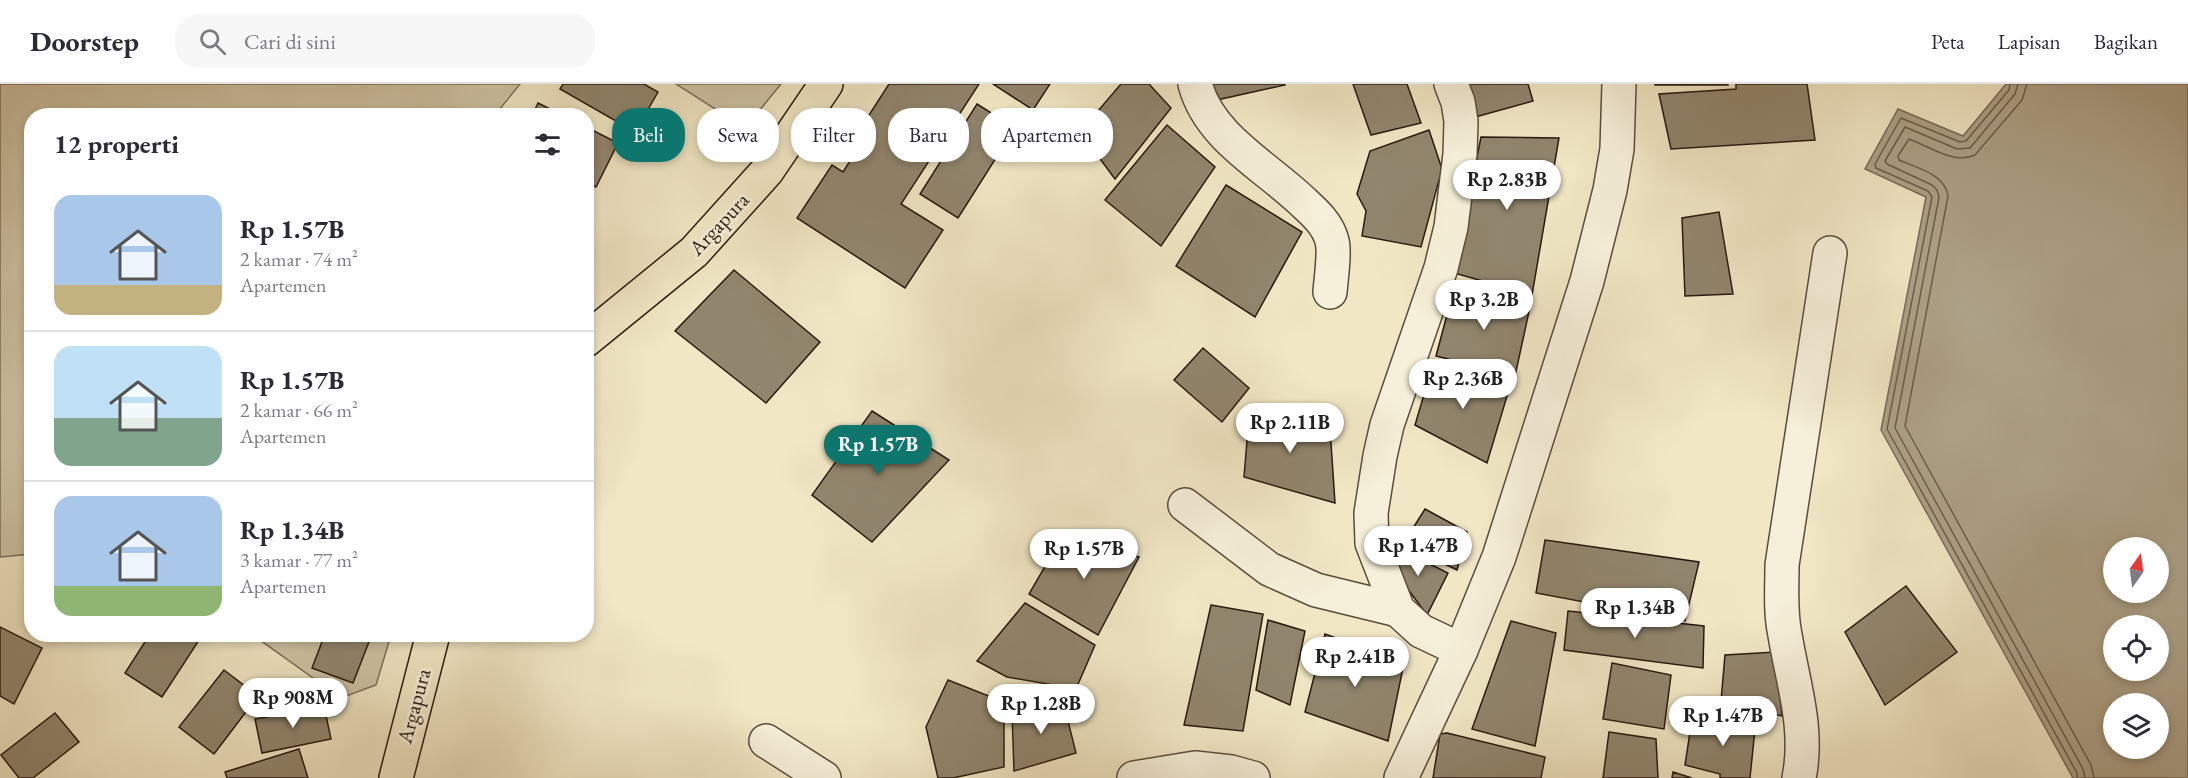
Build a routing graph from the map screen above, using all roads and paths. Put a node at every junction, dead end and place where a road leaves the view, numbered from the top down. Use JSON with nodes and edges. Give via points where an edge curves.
{"nodes":[{"id":1,"x":826,"y":84,"type":"edge"},
{"id":2,"x":1195,"y":84,"type":"edge"},
{"id":3,"x":1451,"y":84,"type":"edge"},
{"id":4,"x":1619,"y":84,"type":"edge"},
{"id":5,"x":1830,"y":253,"type":"dead end"},
{"id":6,"x":1330,"y":292,"type":"dead end"},
{"id":7,"x":594,"y":333,"type":"edge"},
{"id":8,"x":1185,"y":505,"type":"dead end"},
{"id":9,"x":1398,"y":610,"type":"junction"},
{"id":10,"x":431,"y":642,"type":"edge"},
{"id":11,"x":1461,"y":650,"type":"junction"},
{"id":12,"x":766,"y":741,"type":"dead end"},
{"id":13,"x":396,"y":778,"type":"edge"},
{"id":14,"x":824,"y":778,"type":"edge"},
{"id":15,"x":1134,"y":778,"type":"edge"},
{"id":16,"x":1253,"y":778,"type":"edge"},
{"id":17,"x":1401,"y":778,"type":"edge"},
{"id":18,"x":1798,"y":778,"type":"edge"}],
"edges":[{"from":1,"to":7,"type":"highway","name":"Argapura","via":[[767,171],[694,252]]},
{"from":2,"to":6,"type":"street","via":[[1208,115],[1224,136],[1322,219],[1333,241]]},
{"from":3,"to":9,"type":"street","via":[[1461,121],[1451,227],[1441,268],[1387,426],[1371,513],[1372,543]]},
{"from":4,"to":11,"type":"street","via":[[1617,149],[1587,280],[1498,557]]},
{"from":5,"to":18,"type":"street","via":[[1782,565],[1784,634],[1802,722]]},
{"from":8,"to":9,"type":"street","via":[[1269,569],[1316,590]]},
{"from":9,"to":11,"type":"street","via":[[1421,631]]},
{"from":10,"to":13,"type":"highway","name":"Argapura"},
{"from":11,"to":17,"type":"street"},
{"from":12,"to":14,"type":"street"},
{"from":15,"to":16,"type":"street","via":[[1195,768]]}]}
